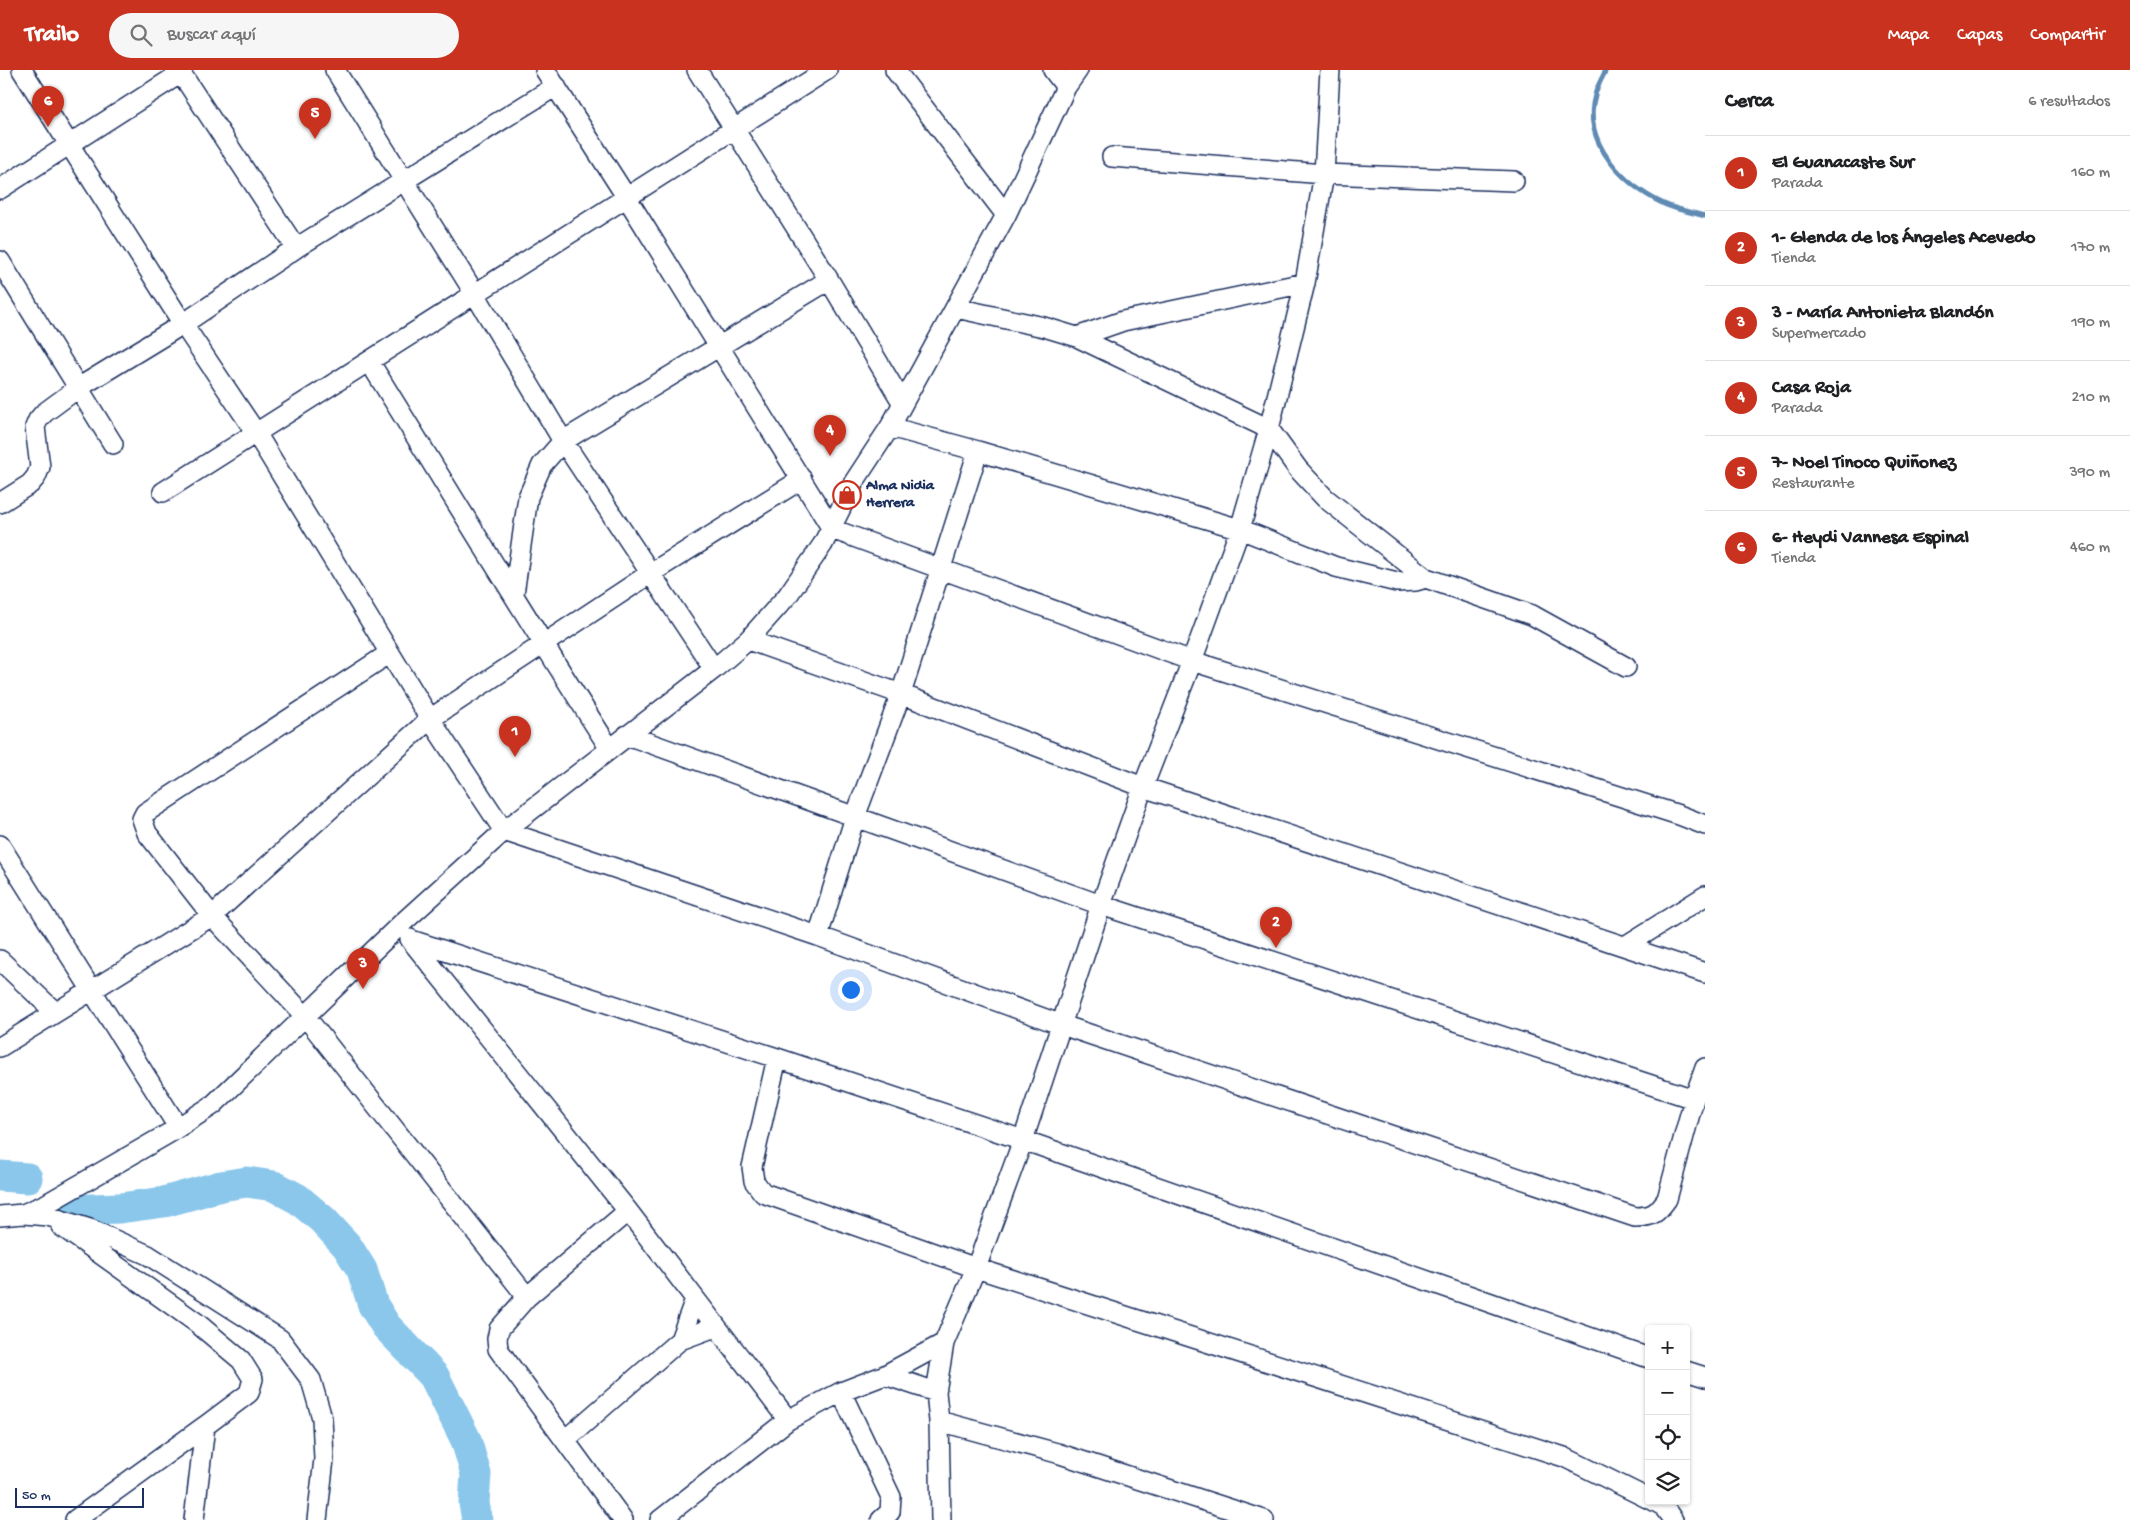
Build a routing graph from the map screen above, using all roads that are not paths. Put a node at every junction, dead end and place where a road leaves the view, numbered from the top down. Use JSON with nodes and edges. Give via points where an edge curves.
{"nodes":[{"id":1,"x":22,"y":70,"type":"edge"},
{"id":2,"x":335,"y":70,"type":"edge"},
{"id":3,"x":545,"y":70,"type":"edge"},
{"id":4,"x":698,"y":70,"type":"edge"},
{"id":5,"x":827,"y":70,"type":"edge"},
{"id":6,"x":895,"y":70,"type":"edge"},
{"id":7,"x":1053,"y":70,"type":"edge"},
{"id":8,"x":1078,"y":70,"type":"edge"},
{"id":9,"x":1330,"y":70,"type":"edge"},
{"id":10,"x":180,"y":72,"type":"edge"},
{"id":11,"x":556,"y":86,"type":"junction"},
{"id":12,"x":1066,"y":87,"type":"junction"},
{"id":13,"x":734,"y":129,"type":"junction"},
{"id":14,"x":71,"y":145,"type":"junction"},
{"id":15,"x":1112,"y":157,"type":"dead end"},
{"id":16,"x":1324,"y":174,"type":"junction"},
{"id":17,"x":1514,"y":181,"type":"dead end"},
{"id":18,"x":404,"y":182,"type":"junction"},
{"id":19,"x":0,"y":189,"type":"edge"},
{"id":20,"x":627,"y":198,"type":"junction"},
{"id":21,"x":1006,"y":215,"type":"junction"},
{"id":22,"x":296,"y":248,"type":"junction"},
{"id":23,"x":0,"y":261,"type":"edge"},
{"id":24,"x":830,"y":280,"type":"junction"},
{"id":25,"x":1305,"y":283,"type":"junction"},
{"id":26,"x":475,"y":294,"type":"junction"},
{"id":27,"x":956,"y":308,"type":"junction"},
{"id":28,"x":183,"y":324,"type":"junction"},
{"id":29,"x":1077,"y":337,"type":"junction"},
{"id":30,"x":720,"y":346,"type":"junction"},
{"id":31,"x":369,"y":361,"type":"junction"},
{"id":32,"x":78,"y":388,"type":"junction"},
{"id":33,"x":902,"y":402,"type":"junction"},
{"id":34,"x":890,"y":427,"type":"junction"},
{"id":35,"x":1268,"y":429,"type":"junction"},
{"id":36,"x":256,"y":433,"type":"junction"},
{"id":37,"x":563,"y":441,"type":"junction"},
{"id":38,"x":114,"y":444,"type":"dead end"},
{"id":39,"x":978,"y":451,"type":"junction"},
{"id":40,"x":802,"y":479,"type":"junction"},
{"id":41,"x":163,"y":492,"type":"dead end"},
{"id":42,"x":0,"y":503,"type":"edge"},
{"id":43,"x":832,"y":529,"type":"junction"},
{"id":44,"x":1240,"y":529,"type":"junction"},
{"id":45,"x":941,"y":570,"type":"junction"},
{"id":46,"x":652,"y":573,"type":"junction"},
{"id":47,"x":1426,"y":578,"type":"junction"},
{"id":48,"x":514,"y":594,"type":"junction"},
{"id":49,"x":748,"y":640,"type":"junction"},
{"id":50,"x":543,"y":646,"type":"junction"},
{"id":51,"x":390,"y":653,"type":"junction"},
{"id":52,"x":1192,"y":662,"type":"junction"},
{"id":53,"x":1626,"y":667,"type":"dead end"},
{"id":54,"x":714,"y":669,"type":"junction"},
{"id":55,"x":900,"y":694,"type":"junction"},
{"id":56,"x":430,"y":719,"type":"junction"},
{"id":57,"x":627,"y":735,"type":"junction"},
{"id":58,"x":610,"y":750,"type":"junction"},
{"id":59,"x":1143,"y":787,"type":"junction"},
{"id":60,"x":855,"y":817,"type":"junction"},
{"id":61,"x":1705,"y":825,"type":"edge"},
{"id":62,"x":504,"y":831,"type":"junction"},
{"id":63,"x":0,"y":845,"type":"edge"},
{"id":64,"x":1705,"y":896,"type":"edge"},
{"id":65,"x":1101,"y":906,"type":"junction"},
{"id":66,"x":212,"y":916,"type":"junction"},
{"id":67,"x":1662,"y":923,"type":"junction"},
{"id":68,"x":400,"y":925,"type":"junction"},
{"id":69,"x":818,"y":936,"type":"junction"},
{"id":70,"x":411,"y":940,"type":"junction"},
{"id":71,"x":1625,"y":946,"type":"junction"},
{"id":72,"x":1660,"y":958,"type":"junction"},
{"id":73,"x":0,"y":960,"type":"edge"},
{"id":74,"x":1705,"y":973,"type":"edge"},
{"id":75,"x":91,"y":990,"type":"junction"},
{"id":76,"x":55,"y":1012,"type":"junction"},
{"id":77,"x":305,"y":1016,"type":"junction"},
{"id":78,"x":1062,"y":1025,"type":"junction"},
{"id":79,"x":0,"y":1047,"type":"edge"},
{"id":80,"x":777,"y":1058,"type":"junction"},
{"id":81,"x":1705,"y":1068,"type":"edge"},
{"id":82,"x":1694,"y":1099,"type":"junction"},
{"id":83,"x":178,"y":1127,"type":"junction"},
{"id":84,"x":1023,"y":1140,"type":"junction"},
{"id":85,"x":628,"y":1212,"type":"junction"},
{"id":86,"x":22,"y":1214,"type":"junction"},
{"id":87,"x":0,"y":1216,"type":"edge"},
{"id":88,"x":48,"y":1216,"type":"junction"},
{"id":89,"x":976,"y":1268,"type":"junction"},
{"id":90,"x":527,"y":1297,"type":"junction"},
{"id":91,"x":695,"y":1299,"type":"junction"},
{"id":92,"x":715,"y":1327,"type":"junction"},
{"id":93,"x":680,"y":1340,"type":"junction"},
{"id":94,"x":944,"y":1343,"type":"junction"},
{"id":95,"x":1645,"y":1357,"type":"edge"},
{"id":96,"x":1690,"y":1372,"type":"edge"},
{"id":97,"x":885,"y":1375,"type":"junction"},
{"id":98,"x":1705,"y":1377,"type":"edge"},
{"id":99,"x":841,"y":1392,"type":"junction"},
{"id":100,"x":936,"y":1392,"type":"junction"},
{"id":101,"x":788,"y":1420,"type":"junction"},
{"id":102,"x":939,"y":1421,"type":"junction"},
{"id":103,"x":205,"y":1426,"type":"junction"},
{"id":104,"x":565,"y":1440,"type":"junction"},
{"id":105,"x":1645,"y":1497,"type":"edge"},
{"id":106,"x":1661,"y":1505,"type":"edge"},
{"id":107,"x":75,"y":1520,"type":"edge"},
{"id":108,"x":194,"y":1520,"type":"edge"},
{"id":109,"x":317,"y":1520,"type":"edge"},
{"id":110,"x":623,"y":1520,"type":"edge"},
{"id":111,"x":660,"y":1520,"type":"edge"},
{"id":112,"x":881,"y":1520,"type":"edge"},
{"id":113,"x":941,"y":1520,"type":"edge"},
{"id":114,"x":1264,"y":1520,"type":"edge"},
{"id":115,"x":1673,"y":1520,"type":"edge"}],
"edges":[{"from":1,"to":14,"type":"street"},
{"from":2,"to":18,"type":"street"},
{"from":3,"to":11,"type":"street"},
{"from":4,"to":13,"type":"street"},
{"from":5,"to":13,"type":"street"},
{"from":6,"to":21,"type":"street"},
{"from":7,"to":12,"type":"street"},
{"from":8,"to":12,"type":"street"},
{"from":9,"to":16,"type":"street"},
{"from":10,"to":14,"type":"street"},
{"from":10,"to":22,"type":"street"},
{"from":11,"to":18,"type":"street"},
{"from":11,"to":20,"type":"street"},
{"from":12,"to":21,"type":"street"},
{"from":13,"to":20,"type":"street"},
{"from":13,"to":24,"type":"street"},
{"from":14,"to":19,"type":"street"},
{"from":14,"to":28,"type":"street"},
{"from":15,"to":16,"type":"street"},
{"from":16,"to":17,"type":"street"},
{"from":16,"to":25,"type":"street"},
{"from":18,"to":22,"type":"street"},
{"from":18,"to":26,"type":"street"},
{"from":20,"to":26,"type":"street"},
{"from":20,"to":30,"type":"street"},
{"from":21,"to":27,"type":"street"},
{"from":22,"to":28,"type":"street"},
{"from":23,"to":32,"type":"street"},
{"from":24,"to":30,"type":"street"},
{"from":24,"to":33,"type":"street"},
{"from":25,"to":29,"type":"street","via":[[1123,321]]},
{"from":25,"to":35,"type":"street"},
{"from":26,"to":31,"type":"street"},
{"from":26,"to":37,"type":"street"},
{"from":27,"to":29,"type":"street"},
{"from":27,"to":33,"type":"street"},
{"from":28,"to":32,"type":"street"},
{"from":28,"to":36,"type":"street"},
{"from":29,"to":35,"type":"street"},
{"from":30,"to":37,"type":"street"},
{"from":30,"to":40,"type":"street"},
{"from":31,"to":36,"type":"street"},
{"from":31,"to":48,"type":"street"},
{"from":32,"to":38,"type":"street"},
{"from":32,"to":42,"type":"street","via":[[38,420],[35,427],[38,472],[30,484]]},
{"from":33,"to":34,"type":"street"},
{"from":34,"to":39,"type":"street"},
{"from":34,"to":43,"type":"street","via":[[854,482]]},
{"from":35,"to":44,"type":"street"},
{"from":35,"to":47,"type":"street","via":[[1325,498]]},
{"from":36,"to":41,"type":"street"},
{"from":36,"to":51,"type":"street"},
{"from":37,"to":46,"type":"street"},
{"from":37,"to":48,"type":"street","via":[[542,465],[528,496]]},
{"from":39,"to":44,"type":"street"},
{"from":39,"to":45,"type":"street"},
{"from":40,"to":43,"type":"street"},
{"from":40,"to":46,"type":"street"},
{"from":43,"to":45,"type":"street"},
{"from":43,"to":49,"type":"street","via":[[788,595]]},
{"from":44,"to":47,"type":"street","via":[[1336,568],[1397,582]]},
{"from":44,"to":52,"type":"street"},
{"from":45,"to":52,"type":"street"},
{"from":45,"to":55,"type":"street"},
{"from":46,"to":50,"type":"street"},
{"from":46,"to":54,"type":"street"},
{"from":47,"to":53,"type":"street","via":[[1532,615]]},
{"from":48,"to":50,"type":"street"},
{"from":49,"to":54,"type":"street"},
{"from":49,"to":55,"type":"street"},
{"from":50,"to":56,"type":"street"},
{"from":50,"to":58,"type":"street"},
{"from":51,"to":56,"type":"street"},
{"from":51,"to":66,"type":"street","via":[[145,813],[142,819],[147,833]]},
{"from":52,"to":59,"type":"street"},
{"from":52,"to":61,"type":"street"},
{"from":54,"to":57,"type":"street"},
{"from":55,"to":59,"type":"street"},
{"from":55,"to":60,"type":"street"},
{"from":56,"to":62,"type":"street"},
{"from":56,"to":66,"type":"street"},
{"from":57,"to":58,"type":"street"},
{"from":57,"to":60,"type":"street"},
{"from":58,"to":62,"type":"street"},
{"from":59,"to":65,"type":"street"},
{"from":59,"to":71,"type":"street"},
{"from":60,"to":65,"type":"street"},
{"from":60,"to":69,"type":"street"},
{"from":62,"to":68,"type":"street"},
{"from":62,"to":69,"type":"street"},
{"from":63,"to":75,"type":"street"},
{"from":64,"to":67,"type":"street"},
{"from":65,"to":78,"type":"street"},
{"from":65,"to":82,"type":"street"},
{"from":66,"to":75,"type":"street"},
{"from":66,"to":77,"type":"street"},
{"from":67,"to":71,"type":"street"},
{"from":67,"to":72,"type":"street"},
{"from":68,"to":70,"type":"street"},
{"from":68,"to":77,"type":"street"},
{"from":69,"to":78,"type":"street"},
{"from":70,"to":80,"type":"street"},
{"from":70,"to":85,"type":"street"},
{"from":71,"to":72,"type":"street"},
{"from":72,"to":74,"type":"street"},
{"from":73,"to":76,"type":"street"},
{"from":75,"to":76,"type":"street"},
{"from":75,"to":83,"type":"street"},
{"from":76,"to":79,"type":"street"},
{"from":77,"to":83,"type":"street","via":[[213,1105]]},
{"from":77,"to":90,"type":"street"},
{"from":78,"to":82,"type":"street","via":[[1635,1217],[1648,1217],[1659,1210],[1667,1198]]},
{"from":78,"to":84,"type":"street"},
{"from":80,"to":84,"type":"street"},
{"from":80,"to":89,"type":"street","via":[[752,1167],[754,1181],[763,1193]]},
{"from":81,"to":82,"type":"street"},
{"from":83,"to":86,"type":"street","via":[[80,1185]]},
{"from":84,"to":89,"type":"street"},
{"from":84,"to":95,"type":"street"},
{"from":85,"to":90,"type":"street"},
{"from":85,"to":91,"type":"street"},
{"from":86,"to":87,"type":"street"},
{"from":86,"to":88,"type":"street"},
{"from":88,"to":103,"type":"street","via":[[197,1323],[241,1360],[253,1379],[249,1393]]},
{"from":88,"to":109,"type":"street","via":[[90,1229],[148,1255],[280,1339],[311,1380],[322,1418],[324,1459]]},
{"from":89,"to":94,"type":"street"},
{"from":89,"to":105,"type":"street","via":[[1564,1457]]},
{"from":90,"to":104,"type":"street","via":[[499,1330],[498,1348]]},
{"from":91,"to":92,"type":"street"},
{"from":91,"to":93,"type":"street"},
{"from":92,"to":93,"type":"street"},
{"from":92,"to":101,"type":"street"},
{"from":93,"to":104,"type":"street"},
{"from":94,"to":97,"type":"street"},
{"from":94,"to":100,"type":"street"},
{"from":96,"to":98,"type":"street"},
{"from":97,"to":99,"type":"street"},
{"from":97,"to":100,"type":"street"},
{"from":99,"to":101,"type":"street"},
{"from":99,"to":112,"type":"street","via":[[892,1496],[890,1512]]},
{"from":100,"to":102,"type":"street"},
{"from":101,"to":111,"type":"street"},
{"from":102,"to":113,"type":"street"},
{"from":102,"to":114,"type":"street","via":[[1057,1453]]},
{"from":103,"to":107,"type":"street"},
{"from":103,"to":108,"type":"street"},
{"from":104,"to":110,"type":"street"},
{"from":106,"to":115,"type":"street"}]}
